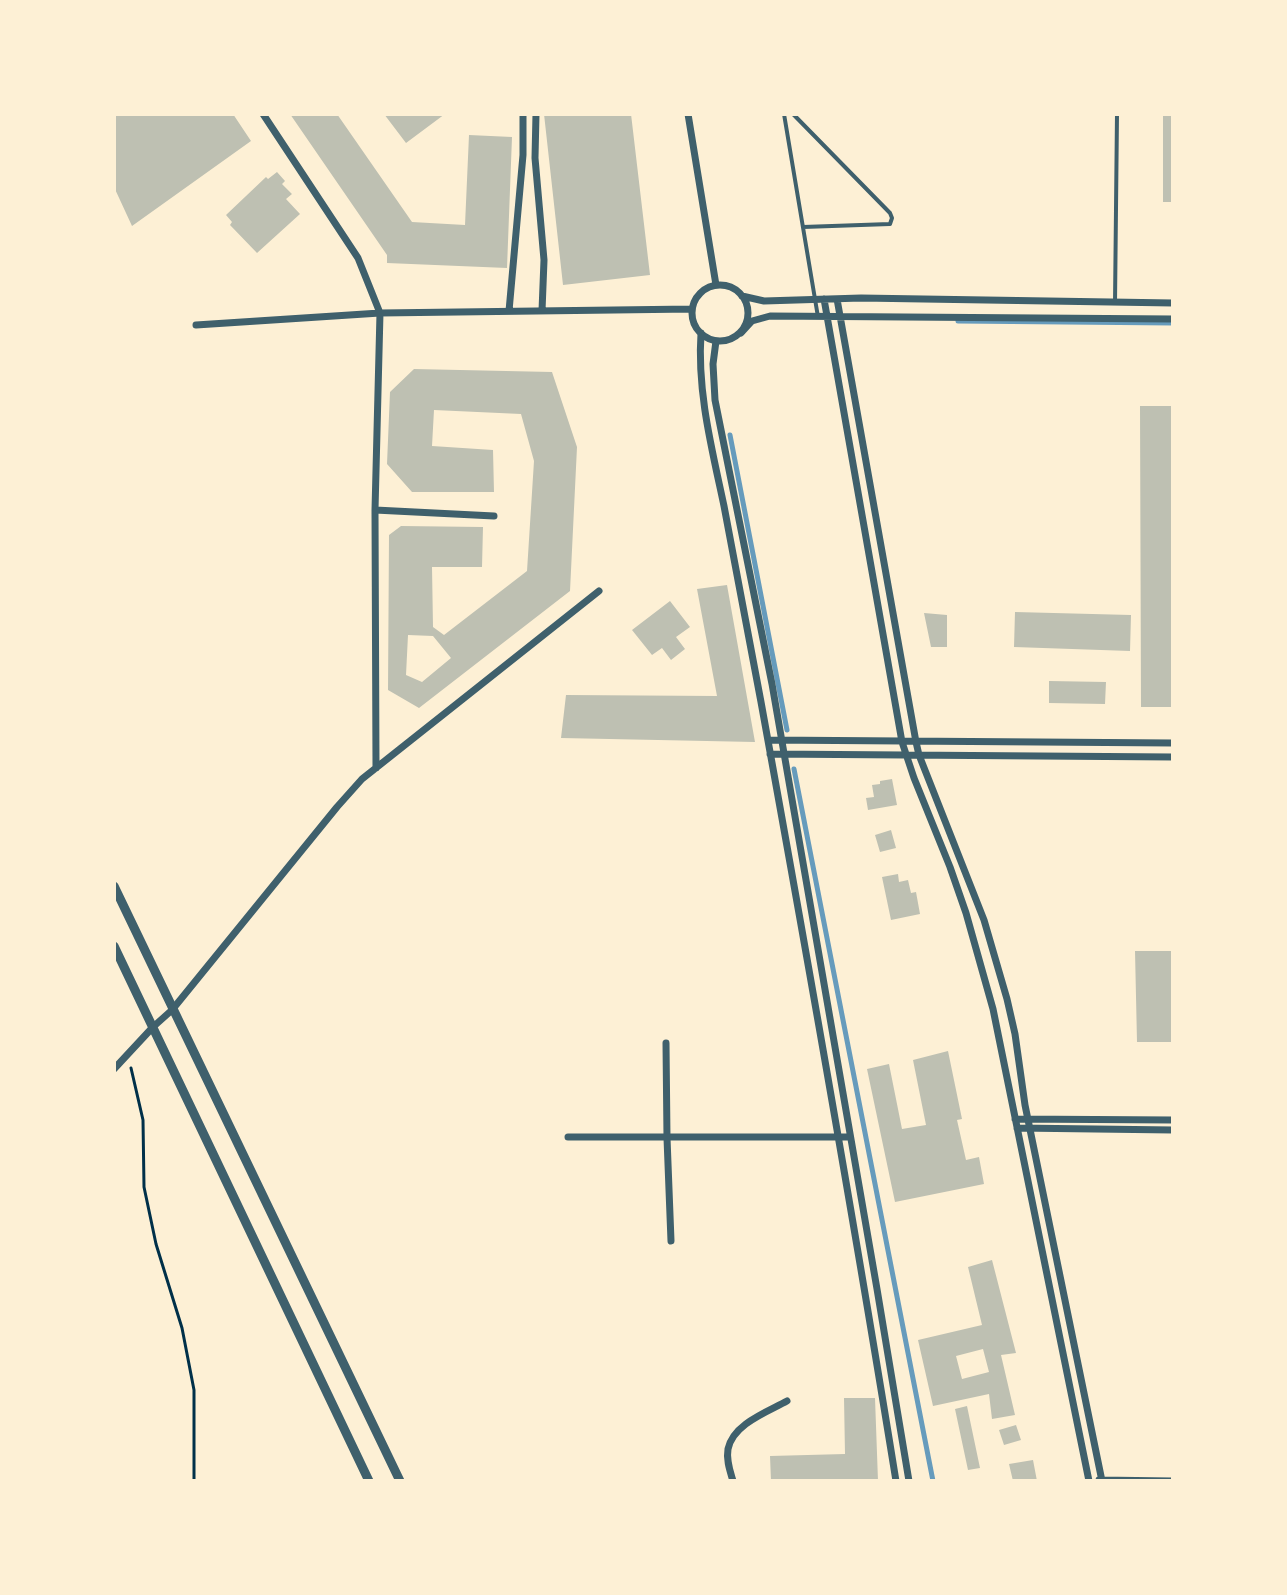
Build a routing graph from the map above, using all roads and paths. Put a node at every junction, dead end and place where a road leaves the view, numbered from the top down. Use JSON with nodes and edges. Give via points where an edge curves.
{"nodes":[{"id":1,"x":263,"y":114,"type":"edge"},
{"id":2,"x":523,"y":114,"type":"edge"},
{"id":3,"x":536,"y":114,"type":"edge"},
{"id":4,"x":688,"y":114,"type":"edge"},
{"id":5,"x":784,"y":114,"type":"edge"},
{"id":6,"x":793,"y":114,"type":"edge"},
{"id":7,"x":1117,"y":114,"type":"edge"},
{"id":8,"x":803,"y":227,"type":"junction"},
{"id":9,"x":716,"y":285,"type":"junction"},
{"id":10,"x":742,"y":296,"type":"junction"},
{"id":11,"x":819,"y":299,"type":"junction"},
{"id":12,"x":837,"y":299,"type":"junction"},
{"id":13,"x":1154,"y":302,"type":"junction"},
{"id":14,"x":1115,"y":303,"type":"junction"},
{"id":15,"x":1173,"y":303,"type":"edge"},
{"id":16,"x":692,"y":309,"type":"junction"},
{"id":17,"x":509,"y":311,"type":"junction"},
{"id":18,"x":542,"y":311,"type":"junction"},
{"id":19,"x":380,"y":313,"type":"junction"},
{"id":20,"x":822,"y":317,"type":"junction"},
{"id":21,"x":840,"y":317,"type":"junction"},
{"id":22,"x":1156,"y":319,"type":"junction"},
{"id":23,"x":1173,"y":319,"type":"edge"},
{"id":24,"x":196,"y":325,"type":"dead end"},
{"id":25,"x":701,"y":333,"type":"junction"},
{"id":26,"x":741,"y":333,"type":"junction"},
{"id":27,"x":716,"y":341,"type":"junction"},
{"id":28,"x":375,"y":510,"type":"junction"},
{"id":29,"x":494,"y":516,"type":"dead end"},
{"id":30,"x":599,"y":591,"type":"dead end"},
{"id":31,"x":768,"y":740,"type":"junction"},
{"id":32,"x":781,"y":741,"type":"junction"},
{"id":33,"x":902,"y":742,"type":"junction"},
{"id":34,"x":916,"y":742,"type":"junction"},
{"id":35,"x":1173,"y":743,"type":"edge"},
{"id":36,"x":770,"y":754,"type":"junction"},
{"id":37,"x":784,"y":754,"type":"junction"},
{"id":38,"x":906,"y":755,"type":"junction"},
{"id":39,"x":919,"y":755,"type":"junction"},
{"id":40,"x":1173,"y":757,"type":"edge"},
{"id":41,"x":376,"y":768,"type":"junction"},
{"id":42,"x":114,"y":886,"type":"edge"},
{"id":43,"x":114,"y":946,"type":"edge"},
{"id":44,"x":172,"y":1010,"type":"junction"},
{"id":45,"x":153,"y":1027,"type":"junction"},
{"id":46,"x":666,"y":1043,"type":"dead end"},
{"id":47,"x":128,"y":1054,"type":"junction"},
{"id":48,"x":114,"y":1069,"type":"edge"},
{"id":49,"x":1015,"y":1119,"type":"junction"},
{"id":50,"x":1028,"y":1119,"type":"junction"},
{"id":51,"x":1173,"y":1120,"type":"edge"},
{"id":52,"x":1017,"y":1128,"type":"junction"},
{"id":53,"x":1030,"y":1128,"type":"junction"},
{"id":54,"x":1173,"y":1130,"type":"edge"},
{"id":55,"x":568,"y":1137,"type":"dead end"},
{"id":56,"x":838,"y":1137,"type":"junction"},
{"id":57,"x":850,"y":1137,"type":"junction"},
{"id":58,"x":667,"y":1138,"type":"junction"},
{"id":59,"x":671,"y":1241,"type":"dead end"},
{"id":60,"x":787,"y":1401,"type":"dead end"},
{"id":61,"x":1089,"y":1480,"type":"edge"},
{"id":62,"x":1102,"y":1480,"type":"edge"},
{"id":63,"x":194,"y":1481,"type":"edge"},
{"id":64,"x":369,"y":1481,"type":"edge"},
{"id":65,"x":400,"y":1481,"type":"edge"},
{"id":66,"x":733,"y":1481,"type":"edge"},
{"id":67,"x":896,"y":1481,"type":"edge"},
{"id":68,"x":909,"y":1481,"type":"edge"},
{"id":69,"x":1173,"y":1481,"type":"edge"}],
"edges":[{"from":1,"to":19,"type":"street","via":[[358,258]]},
{"from":2,"to":17,"type":"street"},
{"from":3,"to":18,"type":"street"},
{"from":4,"to":9,"type":"street"},
{"from":5,"to":8,"type":"lane"},
{"from":6,"to":8,"type":"lane","via":[[892,218],[890,224]]},
{"from":7,"to":14,"type":"lane"},
{"from":8,"to":11,"type":"lane"},
{"from":9,"to":10,"type":"street"},
{"from":9,"to":16,"type":"street","via":[[699,293]]},
{"from":10,"to":11,"type":"street","via":[[764,301]]},
{"from":10,"to":26,"type":"street","via":[[748,317]]},
{"from":11,"to":12,"type":"street"},
{"from":11,"to":20,"type":"street"},
{"from":12,"to":14,"type":"street"},
{"from":12,"to":21,"type":"street"},
{"from":13,"to":14,"type":"street"},
{"from":13,"to":15,"type":"street"},
{"from":13,"to":22,"type":"street"},
{"from":16,"to":18,"type":"street"},
{"from":16,"to":25,"type":"street"},
{"from":17,"to":18,"type":"street"},
{"from":17,"to":19,"type":"street"},
{"from":19,"to":24,"type":"street"},
{"from":19,"to":28,"type":"street"},
{"from":20,"to":21,"type":"street"},
{"from":20,"to":26,"type":"street","via":[[765,316]]},
{"from":20,"to":33,"type":"street"},
{"from":21,"to":22,"type":"street"},
{"from":21,"to":34,"type":"street"},
{"from":22,"to":23,"type":"street"},
{"from":25,"to":27,"type":"street"},
{"from":25,"to":31,"type":"street","via":[[703,402]]},
{"from":26,"to":27,"type":"street"},
{"from":27,"to":32,"type":"street","via":[[715,400]]},
{"from":28,"to":29,"type":"street"},
{"from":28,"to":41,"type":"street"},
{"from":30,"to":41,"type":"street"},
{"from":31,"to":32,"type":"street"},
{"from":31,"to":36,"type":"street"},
{"from":32,"to":33,"type":"street"},
{"from":32,"to":37,"type":"street"},
{"from":33,"to":34,"type":"street"},
{"from":33,"to":38,"type":"street"},
{"from":34,"to":35,"type":"street"},
{"from":34,"to":39,"type":"street"},
{"from":36,"to":37,"type":"street"},
{"from":36,"to":56,"type":"street"},
{"from":37,"to":38,"type":"street"},
{"from":37,"to":57,"type":"street"},
{"from":38,"to":39,"type":"street"},
{"from":38,"to":49,"type":"street","via":[[975,942]]},
{"from":39,"to":40,"type":"street"},
{"from":39,"to":50,"type":"street","via":[[998,964]]},
{"from":41,"to":44,"type":"street","via":[[337,807]]},
{"from":42,"to":44,"type":"street"},
{"from":43,"to":45,"type":"street"},
{"from":44,"to":45,"type":"street"},
{"from":44,"to":65,"type":"street"},
{"from":45,"to":47,"type":"street"},
{"from":45,"to":64,"type":"street"},
{"from":46,"to":58,"type":"street"},
{"from":47,"to":48,"type":"street"},
{"from":47,"to":63,"type":"path","via":[[143,1120],[144,1187],[194,1390]]},
{"from":49,"to":50,"type":"street"},
{"from":49,"to":52,"type":"street"},
{"from":50,"to":51,"type":"street"},
{"from":50,"to":53,"type":"street"},
{"from":52,"to":53,"type":"street"},
{"from":52,"to":61,"type":"street"},
{"from":53,"to":54,"type":"street"},
{"from":53,"to":62,"type":"street"},
{"from":55,"to":58,"type":"street"},
{"from":56,"to":57,"type":"street"},
{"from":56,"to":58,"type":"street"},
{"from":56,"to":67,"type":"street"},
{"from":57,"to":68,"type":"street"},
{"from":58,"to":59,"type":"street"},
{"from":60,"to":66,"type":"street","via":[[734,1435],[728,1448]]},
{"from":61,"to":62,"type":"street"},
{"from":62,"to":69,"type":"street"}]}
